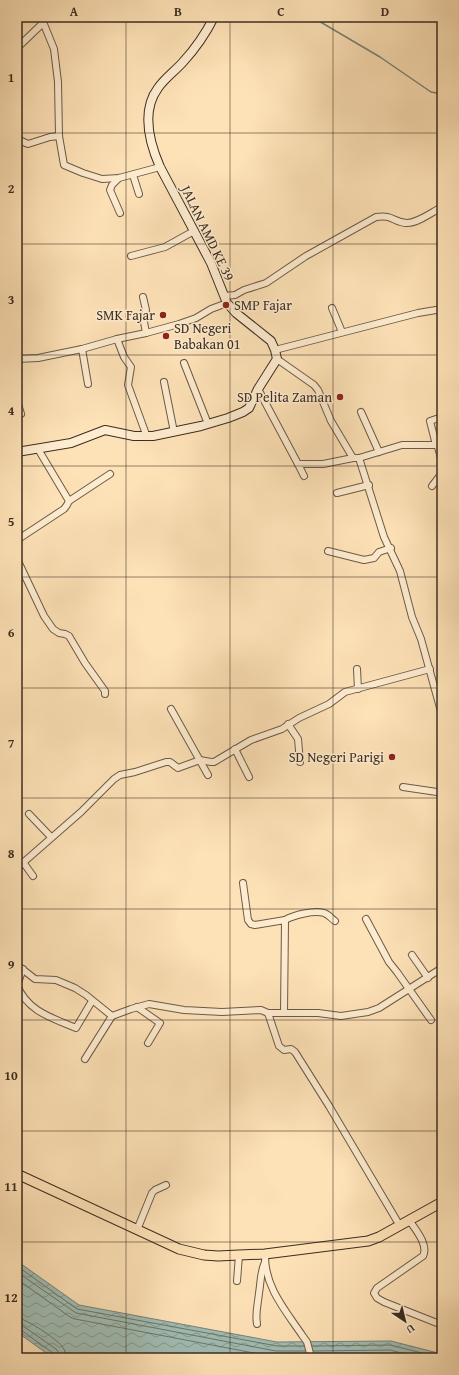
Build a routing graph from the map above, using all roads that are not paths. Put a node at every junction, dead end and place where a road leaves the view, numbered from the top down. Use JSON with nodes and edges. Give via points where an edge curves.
{"nodes":[{"id":1,"x":214,"y":17,"type":"edge"},
{"id":2,"x":42,"y":20,"type":"edge"},
{"id":3,"x":17,"y":48,"type":"edge"},
{"id":4,"x":59,"y":136,"type":"junction"},
{"id":5,"x":17,"y":139,"type":"edge"},
{"id":6,"x":160,"y":167,"type":"junction"},
{"id":7,"x":133,"y":175,"type":"junction"},
{"id":8,"x":119,"y":178,"type":"junction"},
{"id":9,"x":139,"y":194,"type":"dead end"},
{"id":10,"x":442,"y":207,"type":"edge"},
{"id":11,"x":120,"y":213,"type":"dead end"},
{"id":12,"x":194,"y":231,"type":"junction"},
{"id":13,"x":131,"y":256,"type":"dead end"},
{"id":14,"x":143,"y":297,"type":"dead end"},
{"id":15,"x":225,"y":299,"type":"junction"},
{"id":16,"x":332,"y":308,"type":"dead end"},
{"id":17,"x":442,"y":310,"type":"edge"},
{"id":18,"x":342,"y":332,"type":"junction"},
{"id":19,"x":146,"y":333,"type":"junction"},
{"id":20,"x":117,"y":339,"type":"junction"},
{"id":21,"x":82,"y":350,"type":"junction"},
{"id":22,"x":275,"y":350,"type":"junction"},
{"id":23,"x":17,"y":359,"type":"edge"},
{"id":24,"x":277,"y":359,"type":"junction"},
{"id":25,"x":184,"y":363,"type":"dead end"},
{"id":26,"x":164,"y":382,"type":"dead end"},
{"id":27,"x":88,"y":384,"type":"dead end"},
{"id":28,"x":258,"y":390,"type":"junction"},
{"id":29,"x":17,"y":401,"type":"edge"},
{"id":30,"x":361,"y":412,"type":"dead end"},
{"id":31,"x":21,"y":414,"type":"dead end"},
{"id":32,"x":442,"y":417,"type":"edge"},
{"id":33,"x":208,"y":424,"type":"junction"},
{"id":34,"x":174,"y":432,"type":"junction"},
{"id":35,"x":147,"y":437,"type":"junction"},
{"id":36,"x":436,"y":445,"type":"junction"},
{"id":37,"x":38,"y":449,"type":"junction"},
{"id":38,"x":17,"y":452,"type":"edge"},
{"id":39,"x":379,"y":452,"type":"junction"},
{"id":40,"x":356,"y":458,"type":"junction"},
{"id":41,"x":442,"y":462,"type":"edge"},
{"id":42,"x":298,"y":464,"type":"junction"},
{"id":43,"x":442,"y":473,"type":"edge"},
{"id":44,"x":110,"y":474,"type":"dead end"},
{"id":45,"x":304,"y":476,"type":"dead end"},
{"id":46,"x":369,"y":485,"type":"junction"},
{"id":47,"x":432,"y":486,"type":"dead end"},
{"id":48,"x":337,"y":493,"type":"dead end"},
{"id":49,"x":68,"y":501,"type":"junction"},
{"id":50,"x":17,"y":540,"type":"edge"},
{"id":51,"x":391,"y":548,"type":"junction"},
{"id":52,"x":328,"y":551,"type":"dead end"},
{"id":53,"x":17,"y":559,"type":"edge"},
{"id":54,"x":356,"y":669,"type":"dead end"},
{"id":55,"x":430,"y":670,"type":"junction"},
{"id":56,"x":358,"y":689,"type":"junction"},
{"id":57,"x":105,"y":694,"type":"dead end"},
{"id":58,"x":171,"y":708,"type":"dead end"},
{"id":59,"x":442,"y":715,"type":"edge"},
{"id":60,"x":288,"y":724,"type":"junction"},
{"id":61,"x":235,"y":749,"type":"junction"},
{"id":62,"x":200,"y":760,"type":"junction"},
{"id":63,"x":300,"y":762,"type":"dead end"},
{"id":64,"x":208,"y":775,"type":"dead end"},
{"id":65,"x":249,"y":777,"type":"dead end"},
{"id":66,"x":403,"y":787,"type":"dead end"},
{"id":67,"x":442,"y":791,"type":"edge"},
{"id":68,"x":29,"y":814,"type":"dead end"},
{"id":69,"x":51,"y":837,"type":"junction"},
{"id":70,"x":23,"y":862,"type":"junction"},
{"id":71,"x":17,"y":868,"type":"edge"},
{"id":72,"x":33,"y":876,"type":"dead end"},
{"id":73,"x":244,"y":883,"type":"dead end"},
{"id":74,"x":366,"y":919,"type":"dead end"},
{"id":75,"x":285,"y":920,"type":"junction"},
{"id":76,"x":335,"y":921,"type":"dead end"},
{"id":77,"x":412,"y":955,"type":"dead end"},
{"id":78,"x":17,"y":965,"type":"edge"},
{"id":79,"x":442,"y":968,"type":"edge"},
{"id":80,"x":23,"y":969,"type":"junction"},
{"id":81,"x":428,"y":978,"type":"junction"},
{"id":82,"x":409,"y":990,"type":"junction"},
{"id":83,"x":92,"y":1001,"type":"junction"},
{"id":84,"x":137,"y":1007,"type":"junction"},
{"id":85,"x":268,"y":1013,"type":"junction"},
{"id":86,"x":284,"y":1013,"type":"junction"},
{"id":87,"x":112,"y":1016,"type":"junction"},
{"id":88,"x":431,"y":1020,"type":"dead end"},
{"id":89,"x":148,"y":1043,"type":"dead end"},
{"id":90,"x":85,"y":1059,"type":"dead end"},
{"id":91,"x":17,"y":1174,"type":"edge"},
{"id":92,"x":166,"y":1185,"type":"dead end"},
{"id":93,"x":442,"y":1202,"type":"edge"},
{"id":94,"x":409,"y":1220,"type":"junction"},
{"id":95,"x":400,"y":1226,"type":"junction"},
{"id":96,"x":137,"y":1230,"type":"junction"},
{"id":97,"x":239,"y":1255,"type":"junction"},
{"id":98,"x":265,"y":1258,"type":"junction"},
{"id":99,"x":237,"y":1281,"type":"dead end"},
{"id":100,"x":257,"y":1324,"type":"dead end"},
{"id":101,"x":442,"y":1325,"type":"edge"},
{"id":102,"x":311,"y":1357,"type":"dead end"}],
"edges":[{"from":1,"to":6,"type":"street","name":"JALAN AMD KE 39","via":[[189,56],[159,87],[151,102],[150,138]]},
{"from":2,"to":3,"type":"street"},
{"from":2,"to":4,"type":"street","via":[[54,49],[58,82]]},
{"from":4,"to":5,"type":"street","via":[[28,144]]},
{"from":4,"to":8,"type":"street","via":[[63,162],[67,166],[102,179]]},
{"from":6,"to":7,"type":"street"},
{"from":6,"to":12,"type":"street","name":"JALAN AMD KE 39"},
{"from":7,"to":8,"type":"street"},
{"from":7,"to":9,"type":"street"},
{"from":8,"to":11,"type":"street","via":[[110,190]]},
{"from":10,"to":15,"type":"street","via":[[406,223],[385,215],[376,217],[306,256],[266,283]]},
{"from":12,"to":13,"type":"street","via":[[165,247]]},
{"from":12,"to":15,"type":"street","name":"JALAN AMD KE 39","via":[[211,263]]},
{"from":14,"to":19,"type":"street"},
{"from":15,"to":19,"type":"street","via":[[196,318]]},
{"from":15,"to":22,"type":"street","name":"JALAN AMD KE 39","via":[[236,313],[271,341]]},
{"from":16,"to":18,"type":"street"},
{"from":17,"to":18,"type":"street","via":[[418,313]]},
{"from":18,"to":22,"type":"street"},
{"from":19,"to":20,"type":"street"},
{"from":20,"to":21,"type":"street"},
{"from":20,"to":35,"type":"street","via":[[131,367],[128,385]]},
{"from":21,"to":23,"type":"street"},
{"from":21,"to":27,"type":"street"},
{"from":22,"to":24,"type":"street","name":"JALAN AMD KE 39"},
{"from":24,"to":28,"type":"street"},
{"from":24,"to":40,"type":"street","via":[[318,390],[331,421]]},
{"from":25,"to":33,"type":"street"},
{"from":26,"to":34,"type":"street"},
{"from":28,"to":33,"type":"street","via":[[246,410]]},
{"from":28,"to":42,"type":"street"},
{"from":29,"to":31,"type":"street"},
{"from":30,"to":39,"type":"street"},
{"from":32,"to":36,"type":"street","via":[[430,421]]},
{"from":33,"to":34,"type":"street"},
{"from":34,"to":35,"type":"street"},
{"from":35,"to":37,"type":"street","via":[[105,430],[71,443]]},
{"from":36,"to":39,"type":"street","via":[[408,445]]},
{"from":36,"to":41,"type":"street"},
{"from":37,"to":38,"type":"street"},
{"from":37,"to":49,"type":"street"},
{"from":39,"to":40,"type":"street"},
{"from":40,"to":42,"type":"street","via":[[323,464]]},
{"from":40,"to":46,"type":"street"},
{"from":42,"to":45,"type":"street"},
{"from":43,"to":47,"type":"street"},
{"from":44,"to":49,"type":"street"},
{"from":46,"to":48,"type":"street"},
{"from":46,"to":51,"type":"street","via":[[384,537]]},
{"from":49,"to":50,"type":"street","via":[[64,509]]},
{"from":51,"to":52,"type":"street","via":[[379,552],[374,558],[364,560]]},
{"from":51,"to":55,"type":"street"},
{"from":53,"to":57,"type":"street","via":[[44,616],[57,632],[69,636]]},
{"from":54,"to":56,"type":"street"},
{"from":55,"to":56,"type":"street"},
{"from":55,"to":59,"type":"street"},
{"from":56,"to":60,"type":"street","via":[[342,694],[329,704]]},
{"from":58,"to":62,"type":"street"},
{"from":60,"to":61,"type":"street"},
{"from":60,"to":63,"type":"street","via":[[298,739]]},
{"from":61,"to":62,"type":"street","via":[[211,762]]},
{"from":61,"to":65,"type":"street"},
{"from":62,"to":64,"type":"street"},
{"from":62,"to":69,"type":"street","via":[[178,768],[166,762],[120,774]]},
{"from":66,"to":67,"type":"street"},
{"from":68,"to":69,"type":"street"},
{"from":69,"to":70,"type":"street"},
{"from":70,"to":71,"type":"street"},
{"from":70,"to":72,"type":"street"},
{"from":73,"to":75,"type":"street","via":[[250,923],[255,925]]},
{"from":74,"to":82,"type":"street","via":[[389,962]]},
{"from":75,"to":76,"type":"street","via":[[303,914],[323,913]]},
{"from":75,"to":86,"type":"street"},
{"from":77,"to":81,"type":"street"},
{"from":78,"to":80,"type":"street"},
{"from":79,"to":81,"type":"street"},
{"from":80,"to":83,"type":"street","via":[[35,979],[63,982]]},
{"from":80,"to":83,"type":"street","via":[[17,985],[20,991],[28,1003],[53,1019],[76,1028]]},
{"from":81,"to":82,"type":"street"},
{"from":82,"to":86,"type":"street","via":[[368,1012],[341,1016]]},
{"from":82,"to":88,"type":"street"},
{"from":83,"to":87,"type":"street"},
{"from":84,"to":85,"type":"street","via":[[149,1004],[184,1010],[261,1010]]},
{"from":84,"to":87,"type":"street"},
{"from":84,"to":89,"type":"street","via":[[159,1022]]},
{"from":85,"to":86,"type":"street"},
{"from":85,"to":95,"type":"street","via":[[280,1047],[295,1052],[330,1106]]},
{"from":87,"to":90,"type":"street"},
{"from":91,"to":96,"type":"main road"},
{"from":92,"to":96,"type":"street","via":[[152,1193]]},
{"from":93,"to":94,"type":"main road"},
{"from":94,"to":95,"type":"main road"},
{"from":94,"to":101,"type":"street","via":[[424,1244],[425,1252],[377,1288],[374,1293],[384,1302]]},
{"from":95,"to":98,"type":"main road","via":[[368,1241]]},
{"from":96,"to":97,"type":"main road","via":[[178,1249],[218,1256]]},
{"from":97,"to":98,"type":"main road"},
{"from":97,"to":99,"type":"street"},
{"from":98,"to":100,"type":"street","via":[[260,1274]]},
{"from":98,"to":102,"type":"street","via":[[272,1290],[305,1338]]}]}
